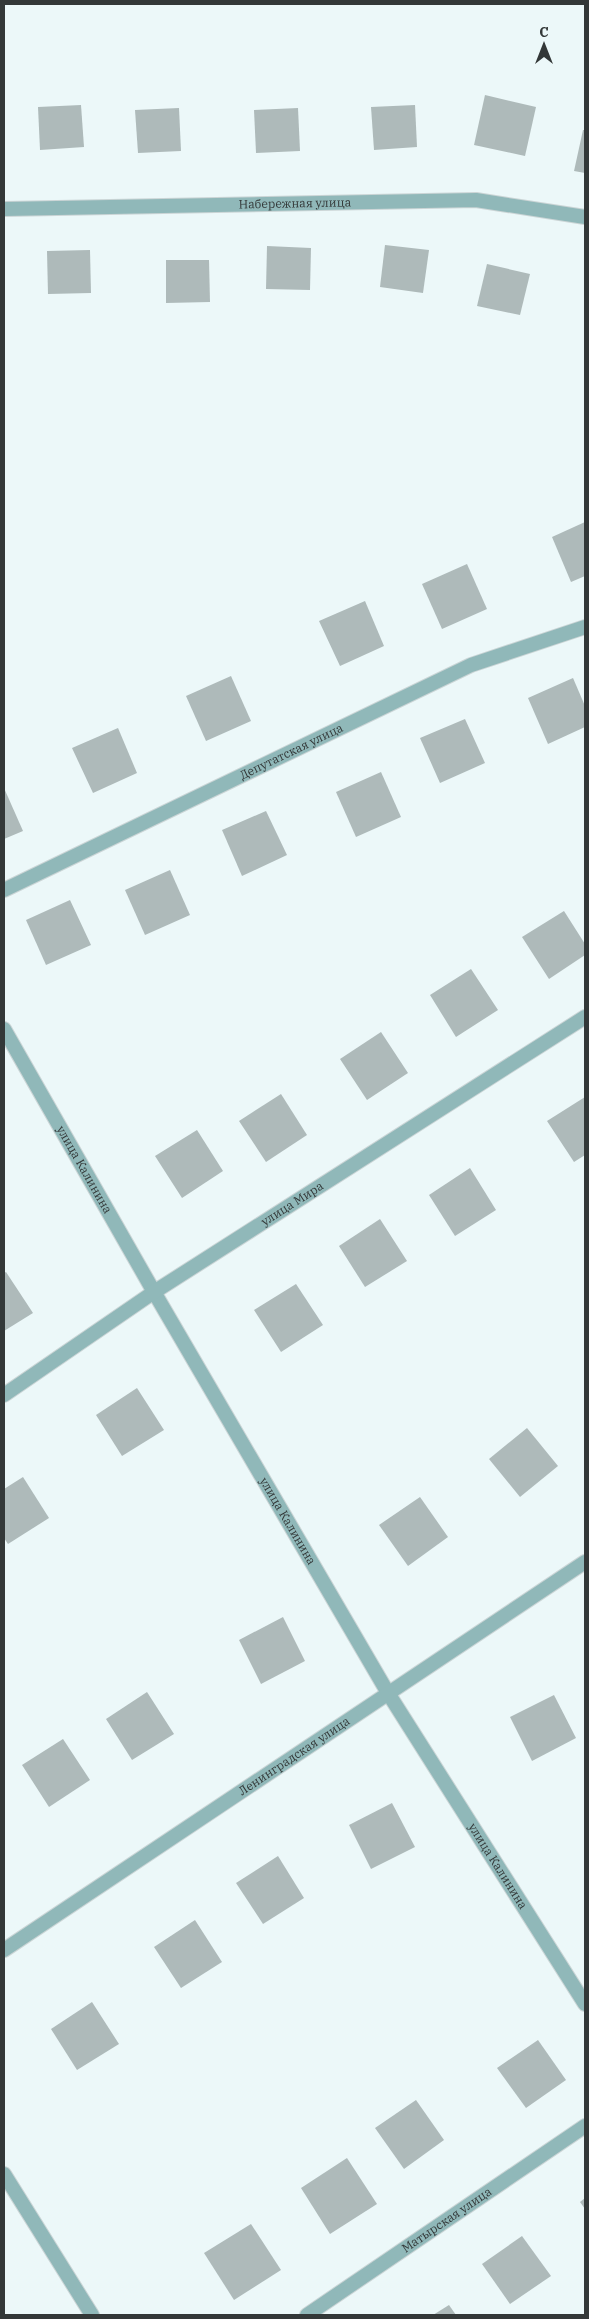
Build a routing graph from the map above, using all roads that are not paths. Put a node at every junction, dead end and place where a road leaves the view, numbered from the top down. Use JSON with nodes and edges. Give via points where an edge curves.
{"nodes":[{"id":1,"x":4,"y":208,"type":"edge"},
{"id":2,"x":585,"y":218,"type":"edge"},
{"id":3,"x":585,"y":627,"type":"edge"},
{"id":4,"x":4,"y":890,"type":"edge"},
{"id":5,"x":585,"y":1017,"type":"edge"},
{"id":6,"x":4,"y":1029,"type":"edge"},
{"id":7,"x":154,"y":1292,"type":"junction"},
{"id":8,"x":4,"y":1395,"type":"edge"},
{"id":9,"x":585,"y":1562,"type":"edge"},
{"id":10,"x":388,"y":1693,"type":"junction"},
{"id":11,"x":4,"y":1950,"type":"edge"},
{"id":12,"x":585,"y":2004,"type":"edge"},
{"id":13,"x":585,"y":2126,"type":"edge"},
{"id":14,"x":4,"y":2174,"type":"edge"},
{"id":15,"x":92,"y":2315,"type":"edge"},
{"id":16,"x":307,"y":2315,"type":"edge"}],
"edges":[{"from":1,"to":2,"type":"street","name":"Набережная улица","via":[[476,200]]},
{"from":3,"to":4,"type":"street","name":"Депутатская улица","via":[[471,665]]},
{"from":5,"to":7,"type":"street","name":"улица Мира"},
{"from":6,"to":7,"type":"street","name":"улица Калинина"},
{"from":7,"to":8,"type":"street","name":"улица Мира"},
{"from":7,"to":10,"type":"street","name":"улица Калинина"},
{"from":9,"to":10,"type":"street","name":"Ленинградская улица"},
{"from":10,"to":11,"type":"street","name":"Ленинградская улица"},
{"from":10,"to":12,"type":"street","name":"улица Калинина"},
{"from":13,"to":16,"type":"street","name":"Матырская улица"},
{"from":14,"to":15,"type":"street"}]}
